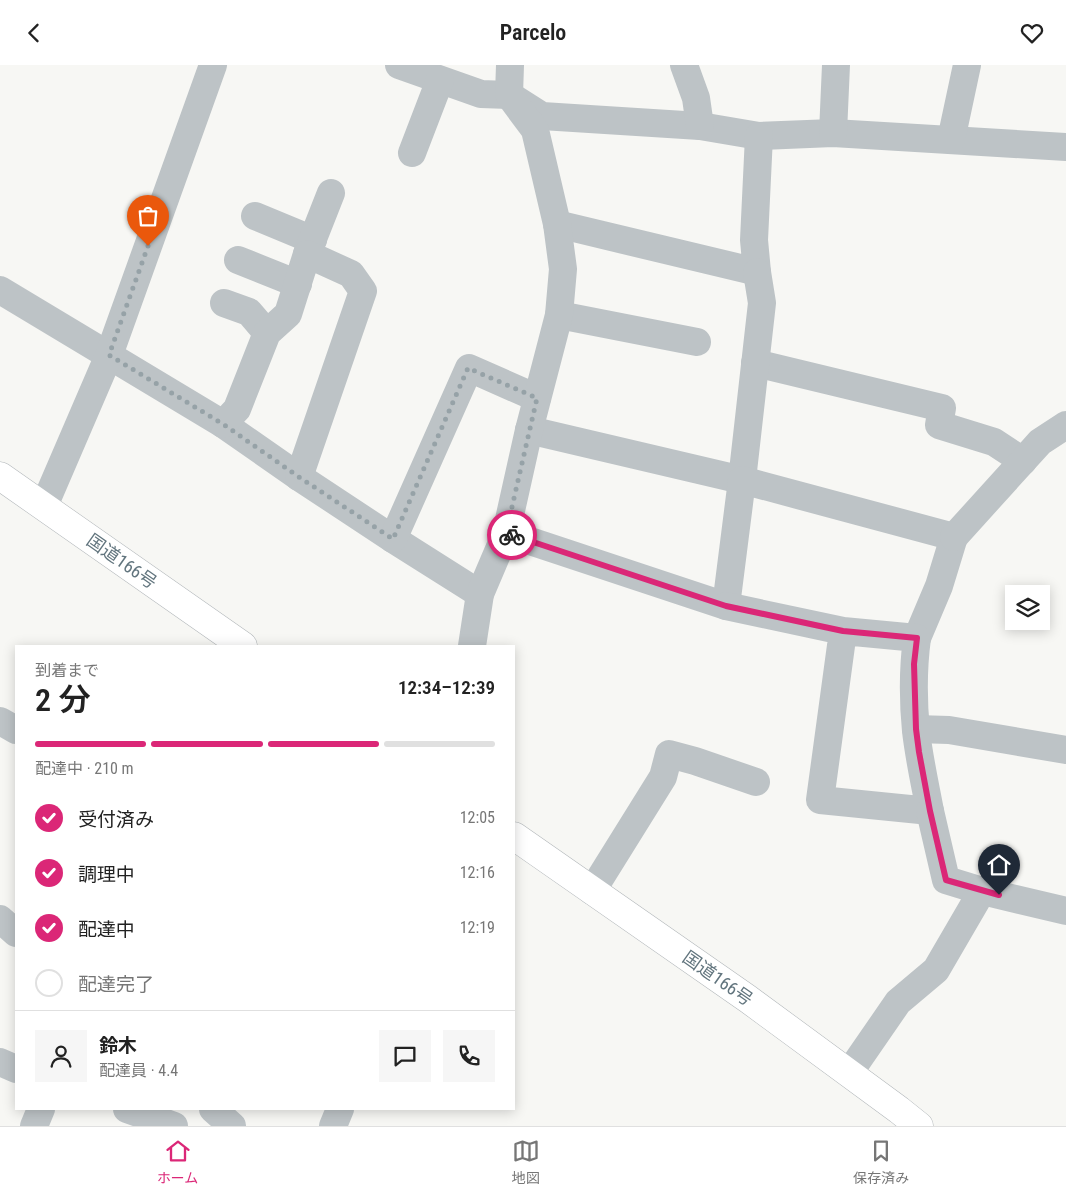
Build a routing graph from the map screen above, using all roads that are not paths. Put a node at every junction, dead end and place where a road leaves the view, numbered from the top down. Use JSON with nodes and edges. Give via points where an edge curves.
{"nodes":[{"id":1,"x":213,"y":65,"type":"edge"},
{"id":2,"x":399,"y":65,"type":"edge"},
{"id":3,"x":510,"y":65,"type":"edge"},
{"id":4,"x":684,"y":65,"type":"edge"},
{"id":5,"x":836,"y":65,"type":"edge"},
{"id":6,"x":967,"y":65,"type":"edge"},
{"id":7,"x":440,"y":79,"type":"junction"},
{"id":8,"x":510,"y":95,"type":"junction"},
{"id":9,"x":700,"y":126,"type":"junction"},
{"id":10,"x":833,"y":133,"type":"junction"},
{"id":11,"x":760,"y":136,"type":"junction"},
{"id":12,"x":952,"y":140,"type":"junction"},
{"id":13,"x":1066,"y":147,"type":"edge"},
{"id":14,"x":412,"y":153,"type":"dead end"},
{"id":15,"x":330,"y":193,"type":"dead end"},
{"id":16,"x":255,"y":215,"type":"dead end"},
{"id":17,"x":557,"y":224,"type":"junction"},
{"id":18,"x":310,"y":247,"type":"junction"},
{"id":19,"x":238,"y":260,"type":"dead end"},
{"id":20,"x":757,"y":272,"type":"junction"},
{"id":21,"x":298,"y":284,"type":"junction"},
{"id":22,"x":0,"y":290,"type":"edge"},
{"id":23,"x":224,"y":303,"type":"dead end"},
{"id":24,"x":559,"y":315,"type":"junction"},
{"id":25,"x":267,"y":333,"type":"junction"},
{"id":26,"x":697,"y":342,"type":"dead end"},
{"id":27,"x":109,"y":355,"type":"junction"},
{"id":28,"x":754,"y":363,"type":"junction"},
{"id":29,"x":537,"y":398,"type":"junction"},
{"id":30,"x":223,"y":424,"type":"junction"},
{"id":31,"x":1066,"y":425,"type":"edge"},
{"id":32,"x":529,"y":430,"type":"junction"},
{"id":33,"x":1022,"y":461,"type":"junction"},
{"id":34,"x":0,"y":476,"type":"edge"},
{"id":35,"x":299,"y":477,"type":"junction"},
{"id":36,"x":742,"y":480,"type":"junction"},
{"id":37,"x":44,"y":506,"type":"junction"},
{"id":38,"x":506,"y":533,"type":"junction"},
{"id":39,"x":954,"y":537,"type":"junction"},
{"id":40,"x":393,"y":539,"type":"junction"},
{"id":41,"x":480,"y":594,"type":"junction"},
{"id":42,"x":726,"y":606,"type":"junction"},
{"id":43,"x":843,"y":631,"type":"junction"},
{"id":44,"x":917,"y":638,"type":"junction"},
{"id":45,"x":242,"y":645,"type":"edge"},
{"id":46,"x":472,"y":645,"type":"edge"},
{"id":47,"x":0,"y":721,"type":"edge"},
{"id":48,"x":15,"y":729,"type":"edge"},
{"id":49,"x":916,"y":729,"type":"junction"},
{"id":50,"x":1066,"y":750,"type":"edge"},
{"id":51,"x":756,"y":782,"type":"dead end"},
{"id":52,"x":930,"y":811,"type":"junction"},
{"id":53,"x":515,"y":837,"type":"edge"},
{"id":54,"x":592,"y":891,"type":"junction"},
{"id":55,"x":982,"y":891,"type":"junction"},
{"id":56,"x":1066,"y":911,"type":"edge"},
{"id":57,"x":0,"y":919,"type":"edge"},
{"id":58,"x":15,"y":932,"type":"edge"},
{"id":59,"x":0,"y":1062,"type":"edge"},
{"id":60,"x":15,"y":1069,"type":"edge"},
{"id":61,"x":848,"y":1073,"type":"junction"},
{"id":62,"x":41,"y":1110,"type":"edge"},
{"id":63,"x":121,"y":1110,"type":"edge"},
{"id":64,"x":130,"y":1110,"type":"edge"},
{"id":65,"x":214,"y":1110,"type":"edge"},
{"id":66,"x":340,"y":1110,"type":"edge"},
{"id":67,"x":34,"y":1126,"type":"edge"},
{"id":68,"x":114,"y":1126,"type":"edge"},
{"id":69,"x":174,"y":1126,"type":"edge"},
{"id":70,"x":232,"y":1126,"type":"edge"},
{"id":71,"x":333,"y":1126,"type":"edge"},
{"id":72,"x":919,"y":1126,"type":"edge"}],
"edges":[{"from":1,"to":27,"type":"street"},
{"from":2,"to":7,"type":"street"},
{"from":3,"to":8,"type":"street"},
{"from":4,"to":9,"type":"street","via":[[696,98]]},
{"from":5,"to":10,"type":"street"},
{"from":6,"to":12,"type":"street"},
{"from":7,"to":8,"type":"street","via":[[481,94]]},
{"from":7,"to":14,"type":"street"},
{"from":8,"to":9,"type":"street","via":[[542,116]]},
{"from":8,"to":17,"type":"street","via":[[535,130]]},
{"from":9,"to":11,"type":"street"},
{"from":10,"to":11,"type":"street"},
{"from":10,"to":12,"type":"street"},
{"from":11,"to":20,"type":"street","via":[[754,240]]},
{"from":12,"to":13,"type":"street"},
{"from":15,"to":18,"type":"street"},
{"from":16,"to":18,"type":"street"},
{"from":17,"to":20,"type":"street"},
{"from":17,"to":24,"type":"street","via":[[563,269]]},
{"from":18,"to":21,"type":"street"},
{"from":18,"to":35,"type":"street","via":[[351,274],[363,291]]},
{"from":19,"to":21,"type":"street"},
{"from":20,"to":28,"type":"street","via":[[762,303]]},
{"from":21,"to":25,"type":"street","via":[[288,314]]},
{"from":22,"to":27,"type":"street"},
{"from":23,"to":25,"type":"street","via":[[249,312]]},
{"from":24,"to":26,"type":"street"},
{"from":24,"to":29,"type":"street"},
{"from":25,"to":30,"type":"street","via":[[237,409]]},
{"from":27,"to":30,"type":"street"},
{"from":27,"to":37,"type":"street"},
{"from":28,"to":33,"type":"street","via":[[942,408],[939,425],[994,442]]},
{"from":28,"to":36,"type":"street"},
{"from":29,"to":32,"type":"street"},
{"from":29,"to":40,"type":"street","via":[[468,368]]},
{"from":30,"to":35,"type":"street"},
{"from":31,"to":33,"type":"street","via":[[1040,442]]},
{"from":32,"to":36,"type":"street"},
{"from":32,"to":38,"type":"street"},
{"from":33,"to":39,"type":"street"},
{"from":34,"to":37,"type":"highway","name":"国道166号"},
{"from":35,"to":40,"type":"street"},
{"from":36,"to":39,"type":"street"},
{"from":36,"to":42,"type":"street"},
{"from":37,"to":45,"type":"highway","name":"国道166号"},
{"from":38,"to":41,"type":"street"},
{"from":38,"to":42,"type":"street"},
{"from":39,"to":44,"type":"street"},
{"from":40,"to":41,"type":"street"},
{"from":41,"to":46,"type":"street"},
{"from":42,"to":43,"type":"street"},
{"from":43,"to":44,"type":"street"},
{"from":43,"to":52,"type":"street","via":[[820,800]]},
{"from":44,"to":49,"type":"street","via":[[914,664]]},
{"from":47,"to":48,"type":"street"},
{"from":49,"to":50,"type":"street","via":[[949,730]]},
{"from":49,"to":52,"type":"street"},
{"from":51,"to":54,"type":"street","via":[[669,754],[663,777]]},
{"from":52,"to":55,"type":"street","via":[[946,880]]},
{"from":53,"to":54,"type":"highway","name":"国道166号"},
{"from":54,"to":61,"type":"highway","name":"国道166号"},
{"from":55,"to":56,"type":"street"},
{"from":55,"to":61,"type":"street","via":[[936,970],[898,1003]]},
{"from":57,"to":58,"type":"street"},
{"from":59,"to":60,"type":"street"},
{"from":61,"to":72,"type":"highway","name":"国道166号"},
{"from":62,"to":67,"type":"street"},
{"from":63,"to":68,"type":"street"},
{"from":64,"to":69,"type":"street"},
{"from":65,"to":70,"type":"street"},
{"from":66,"to":71,"type":"street"}]}
